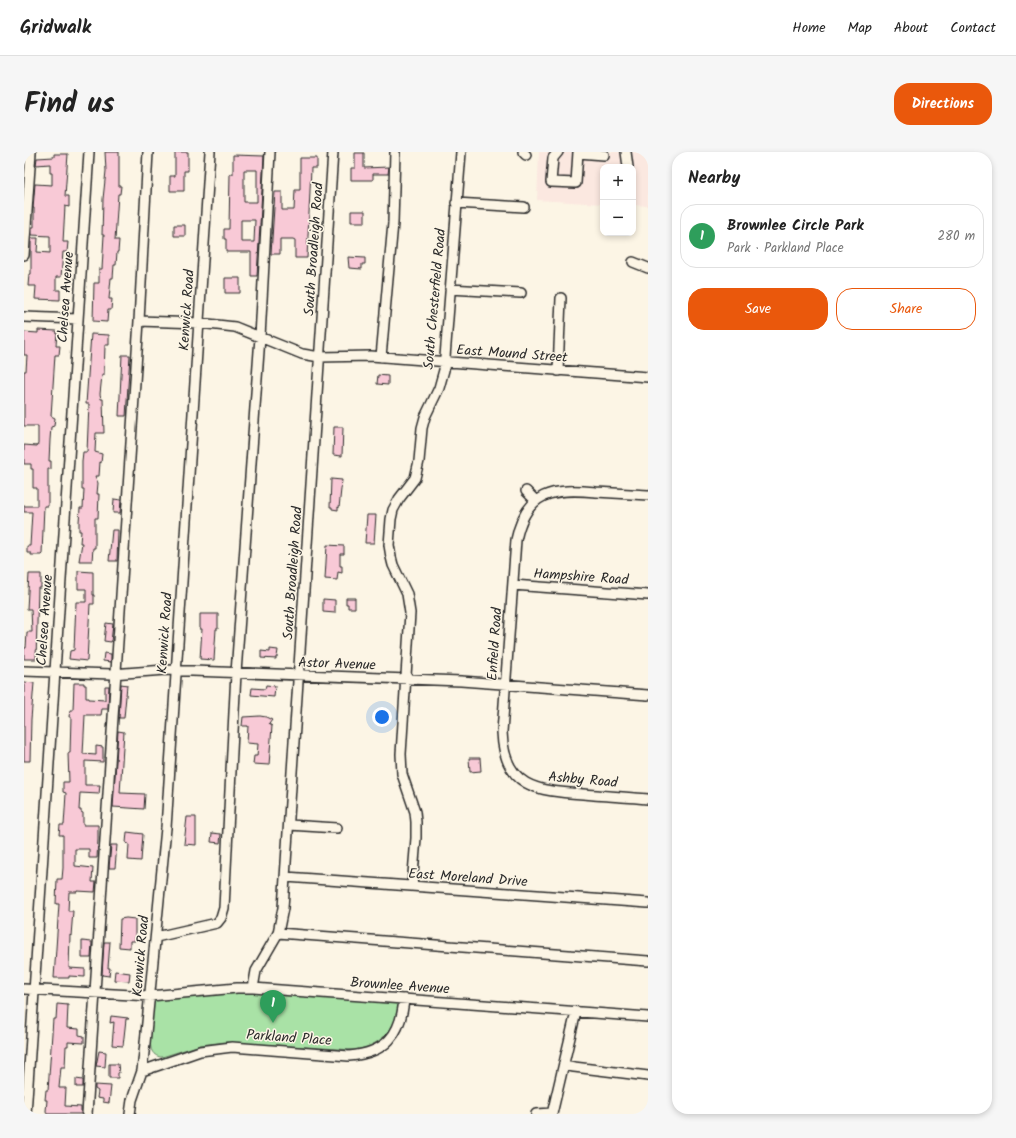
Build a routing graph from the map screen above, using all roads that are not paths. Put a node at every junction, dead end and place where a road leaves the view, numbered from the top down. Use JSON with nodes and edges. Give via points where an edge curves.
{"nodes":[{"id":1,"x":31,"y":152,"type":"edge"},
{"id":2,"x":89,"y":152,"type":"edge"},
{"id":3,"x":148,"y":152,"type":"edge"},
{"id":4,"x":210,"y":152,"type":"edge"},
{"id":5,"x":270,"y":152,"type":"edge"},
{"id":6,"x":333,"y":152,"type":"edge"},
{"id":7,"x":395,"y":152,"type":"edge"},
{"id":8,"x":461,"y":152,"type":"edge"},
{"id":9,"x":558,"y":152,"type":"edge"},
{"id":10,"x":626,"y":152,"type":"edge"},
{"id":11,"x":578,"y":153,"type":"edge"},
{"id":12,"x":604,"y":155,"type":"dead end"},
{"id":13,"x":628,"y":164,"type":"edge"},
{"id":14,"x":456,"y":202,"type":"junction"},
{"id":15,"x":524,"y":207,"type":"dead end"},
{"id":16,"x":24,"y":255,"type":"edge"},
{"id":17,"x":633,"y":262,"type":"dead end"},
{"id":18,"x":648,"y":268,"type":"edge"},
{"id":19,"x":450,"y":289,"type":"junction"},
{"id":20,"x":521,"y":293,"type":"dead end"},
{"id":21,"x":561,"y":298,"type":"dead end"},
{"id":22,"x":24,"y":317,"type":"edge"},
{"id":23,"x":78,"y":319,"type":"junction"},
{"id":24,"x":139,"y":321,"type":"junction"},
{"id":25,"x":199,"y":323,"type":"junction"},
{"id":26,"x":260,"y":337,"type":"junction"},
{"id":27,"x":320,"y":357,"type":"junction"},
{"id":28,"x":381,"y":357,"type":"junction"},
{"id":29,"x":444,"y":362,"type":"junction"},
{"id":30,"x":558,"y":371,"type":"junction"},
{"id":31,"x":648,"y":377,"type":"edge"},
{"id":32,"x":526,"y":491,"type":"dead end"},
{"id":33,"x":648,"y":495,"type":"edge"},
{"id":34,"x":536,"y":501,"type":"junction"},
{"id":35,"x":513,"y":585,"type":"junction"},
{"id":36,"x":648,"y":595,"type":"edge"},
{"id":37,"x":24,"y":671,"type":"edge"},
{"id":38,"x":176,"y":671,"type":"junction"},
{"id":39,"x":55,"y":672,"type":"junction"},
{"id":40,"x":236,"y":673,"type":"junction"},
{"id":41,"x":115,"y":674,"type":"junction"},
{"id":42,"x":299,"y":675,"type":"junction"},
{"id":43,"x":405,"y":679,"type":"junction"},
{"id":44,"x":505,"y":685,"type":"junction"},
{"id":45,"x":648,"y":695,"type":"edge"},
{"id":46,"x":519,"y":778,"type":"joint"},
{"id":47,"x":648,"y":799,"type":"edge"},
{"id":48,"x":289,"y":825,"type":"junction"},
{"id":49,"x":337,"y":828,"type":"dead end"},
{"id":50,"x":286,"y":877,"type":"junction"},
{"id":51,"x":412,"y":886,"type":"junction"},
{"id":52,"x":648,"y":903,"type":"edge"},
{"id":53,"x":278,"y":932,"type":"junction"},
{"id":54,"x":156,"y":936,"type":"junction"},
{"id":55,"x":648,"y":960,"type":"edge"},
{"id":56,"x":253,"y":988,"type":"junction"},
{"id":57,"x":24,"y":989,"type":"edge"},
{"id":58,"x":34,"y":989,"type":"junction"},
{"id":59,"x":94,"y":993,"type":"junction"},
{"id":60,"x":150,"y":996,"type":"junction"},
{"id":61,"x":404,"y":999,"type":"junction"},
{"id":62,"x":576,"y":1012,"type":"junction"},
{"id":63,"x":648,"y":1017,"type":"edge"},
{"id":64,"x":564,"y":1065,"type":"junction"},
{"id":65,"x":142,"y":1071,"type":"junction"},
{"id":66,"x":648,"y":1076,"type":"edge"},
{"id":67,"x":552,"y":1113,"type":"edge"},
{"id":68,"x":26,"y":1114,"type":"edge"},
{"id":69,"x":87,"y":1114,"type":"edge"},
{"id":70,"x":130,"y":1114,"type":"edge"},
{"id":71,"x":536,"y":1114,"type":"edge"}],
"edges":[{"from":1,"to":16,"type":"street"},
{"from":2,"to":23,"type":"street","name":"Chelsea Avenue"},
{"from":3,"to":24,"type":"street"},
{"from":4,"to":25,"type":"street","name":"Kenwick Road"},
{"from":5,"to":26,"type":"street"},
{"from":6,"to":27,"type":"street","name":"South Broadleigh Road"},
{"from":7,"to":28,"type":"street","via":[[393,223]]},
{"from":8,"to":14,"type":"street","name":"South Chesterfield Road"},
{"from":9,"to":11,"type":"street","via":[[553,158],[550,182],[576,183]]},
{"from":10,"to":13,"type":"street"},
{"from":11,"to":12,"type":"street"},
{"from":14,"to":15,"type":"street"},
{"from":14,"to":19,"type":"street","name":"South Chesterfield Road"},
{"from":17,"to":18,"type":"street"},
{"from":19,"to":20,"type":"street"},
{"from":19,"to":29,"type":"street","name":"South Chesterfield Road"},
{"from":21,"to":30,"type":"street"},
{"from":22,"to":23,"type":"street"},
{"from":23,"to":39,"type":"street","name":"Chelsea Avenue"},
{"from":24,"to":25,"type":"street","name":"East Mound Street"},
{"from":24,"to":41,"type":"street"},
{"from":25,"to":26,"type":"street","name":"East Mound Street","via":[[235,327]]},
{"from":25,"to":38,"type":"street","name":"Kenwick Road"},
{"from":26,"to":27,"type":"street","name":"East Mound Street","via":[[302,354]]},
{"from":26,"to":40,"type":"street"},
{"from":27,"to":28,"type":"street","name":"East Mound Street"},
{"from":27,"to":42,"type":"street","name":"South Broadleigh Road"},
{"from":28,"to":29,"type":"street","name":"East Mound Street"},
{"from":29,"to":30,"type":"street","name":"East Mound Street"},
{"from":29,"to":43,"type":"street","name":"South Chesterfield Road","via":[[439,388],[422,428],[415,478],[399,499],[391,519],[391,557],[407,594],[409,608]]},
{"from":30,"to":31,"type":"street","name":"East Mound Street"},
{"from":32,"to":34,"type":"street"},
{"from":33,"to":34,"type":"street","via":[[562,490],[548,493]]},
{"from":34,"to":35,"type":"street","name":"Enfield Road","via":[[527,510],[520,524],[516,540]]},
{"from":35,"to":36,"type":"street","name":"Hampshire Road"},
{"from":35,"to":44,"type":"street","name":"Enfield Road"},
{"from":37,"to":39,"type":"street","name":"Astor Avenue"},
{"from":38,"to":40,"type":"street","name":"Astor Avenue"},
{"from":38,"to":41,"type":"street","name":"Astor Avenue"},
{"from":38,"to":54,"type":"street","name":"Kenwick Road"},
{"from":39,"to":41,"type":"street","name":"Astor Avenue"},
{"from":39,"to":58,"type":"street","name":"Chelsea Avenue"},
{"from":40,"to":42,"type":"street","name":"Astor Avenue"},
{"from":40,"to":54,"type":"street","via":[[224,908],[221,918],[217,923]]},
{"from":41,"to":59,"type":"street"},
{"from":42,"to":43,"type":"street","name":"Astor Avenue"},
{"from":42,"to":48,"type":"street","name":"South Broadleigh Road"},
{"from":43,"to":44,"type":"street","name":"Astor Avenue"},
{"from":43,"to":51,"type":"street","name":"South Chesterfield Road","via":[[401,767],[415,817]]},
{"from":44,"to":45,"type":"street","name":"Astor Avenue"},
{"from":44,"to":46,"type":"street","name":"Enfield Road","via":[[502,746],[508,764]]},
{"from":46,"to":47,"type":"street","name":"Ashby Road","via":[[546,791]]},
{"from":48,"to":49,"type":"street"},
{"from":48,"to":50,"type":"street","name":"South Broadleigh Road"},
{"from":50,"to":51,"type":"street","name":"East Moreland Drive"},
{"from":50,"to":53,"type":"street","name":"South Broadleigh Road","via":[[284,908]]},
{"from":51,"to":52,"type":"street","name":"East Moreland Drive"},
{"from":53,"to":55,"type":"street"},
{"from":53,"to":56,"type":"street","name":"South Broadleigh Road","via":[[256,971]]},
{"from":54,"to":60,"type":"street","name":"Kenwick Road"},
{"from":56,"to":60,"type":"street","name":"Brownlee Avenue"},
{"from":56,"to":61,"type":"street","name":"Brownlee Avenue"},
{"from":57,"to":58,"type":"street","name":"Brownlee Avenue"},
{"from":58,"to":59,"type":"street","name":"Brownlee Avenue"},
{"from":58,"to":68,"type":"street","name":"Chelsea Avenue"},
{"from":59,"to":60,"type":"street","name":"Brownlee Avenue"},
{"from":59,"to":69,"type":"street"},
{"from":60,"to":65,"type":"street","name":"Kenwick Road"},
{"from":61,"to":62,"type":"street","name":"Brownlee Avenue"},
{"from":61,"to":65,"type":"street","name":"Parkland Place","via":[[401,1020],[395,1034],[375,1051],[362,1055],[232,1048],[200,1051]]},
{"from":62,"to":63,"type":"street","name":"Brownlee Avenue"},
{"from":62,"to":64,"type":"street"},
{"from":64,"to":66,"type":"street"},
{"from":64,"to":67,"type":"street"},
{"from":65,"to":70,"type":"street","name":"Kenwick Road"},
{"from":67,"to":71,"type":"street"}]}
